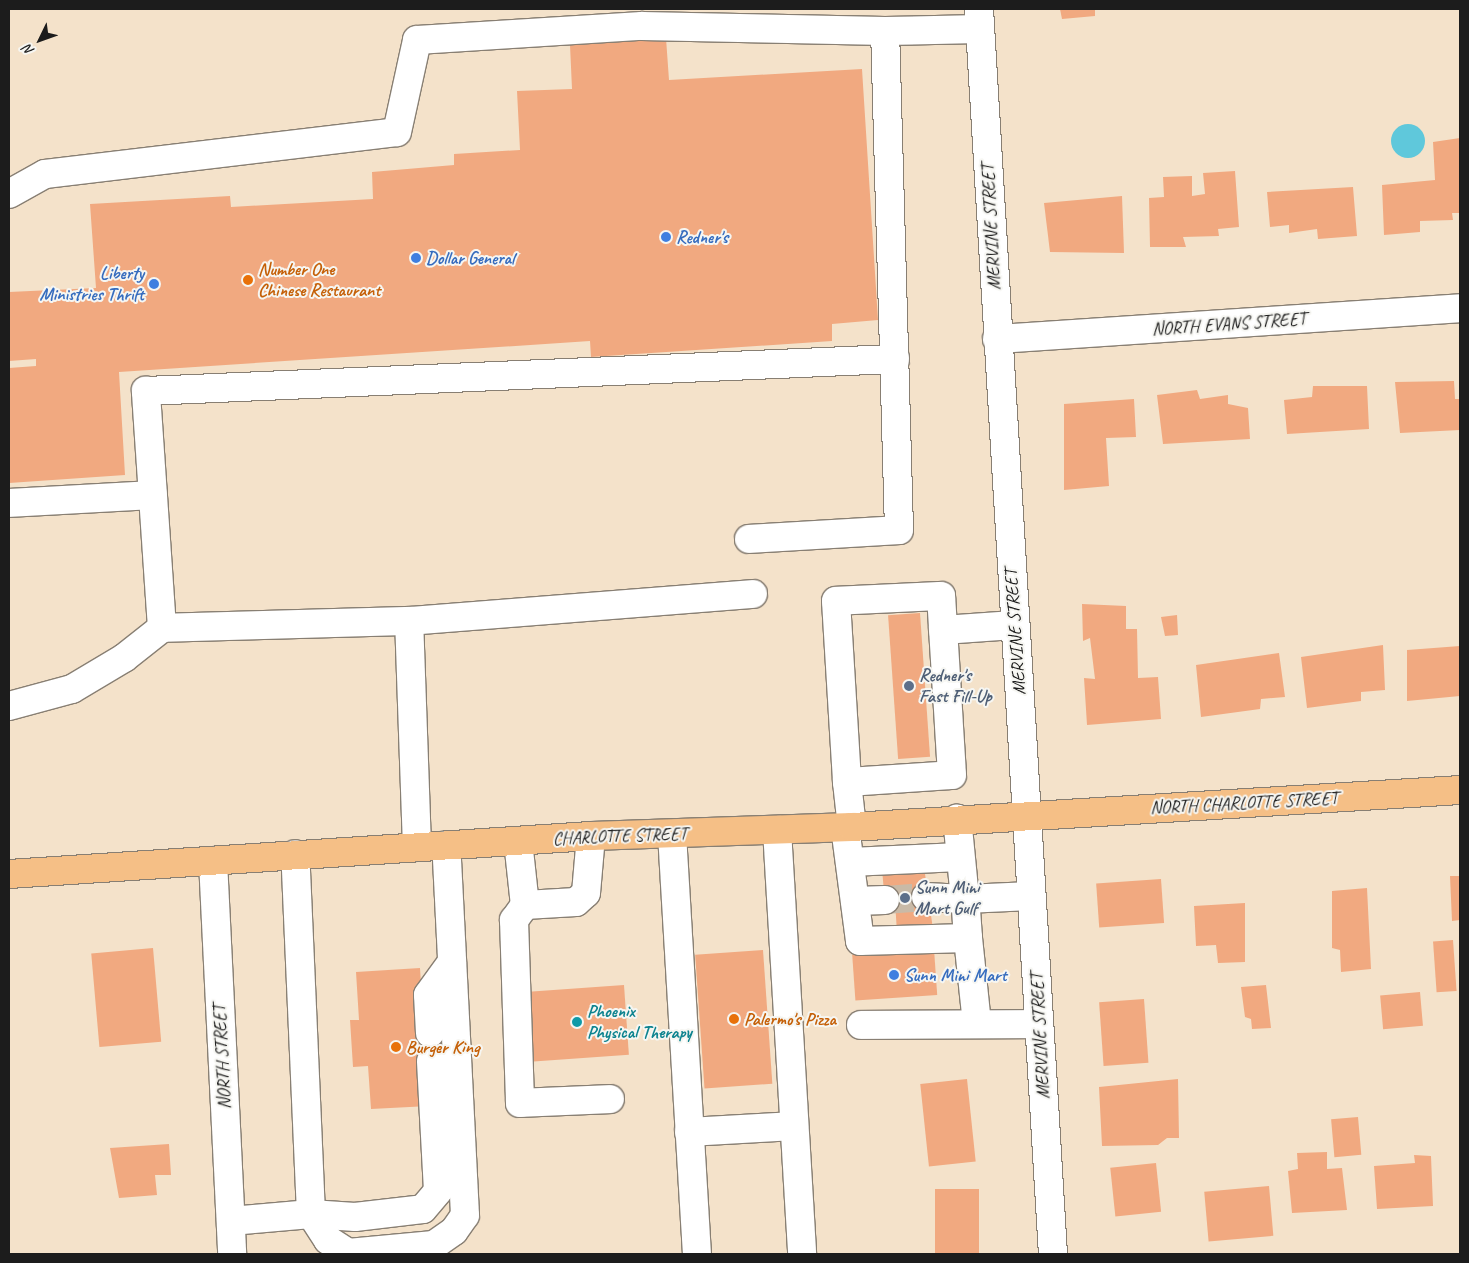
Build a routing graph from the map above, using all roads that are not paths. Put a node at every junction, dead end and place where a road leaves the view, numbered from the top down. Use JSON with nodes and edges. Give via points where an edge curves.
{"nodes":[{"id":1,"x":979,"y":19,"type":"edge"},
{"id":2,"x":885,"y":31,"type":"junction"},
{"id":3,"x":9,"y":194,"type":"edge"},
{"id":4,"x":1460,"y":308,"type":"edge"},
{"id":5,"x":997,"y":339,"type":"junction"},
{"id":6,"x":895,"y":359,"type":"junction"},
{"id":7,"x":152,"y":495,"type":"junction"},
{"id":8,"x":9,"y":503,"type":"edge"},
{"id":9,"x":749,"y":539,"type":"dead end"},
{"id":10,"x":753,"y":594,"type":"dead end"},
{"id":11,"x":409,"y":621,"type":"junction"},
{"id":12,"x":1014,"y":625,"type":"junction"},
{"id":13,"x":162,"y":628,"type":"junction"},
{"id":14,"x":943,"y":630,"type":"junction"},
{"id":15,"x":9,"y":706,"type":"edge"},
{"id":16,"x":847,"y":782,"type":"junction"},
{"id":17,"x":1460,"y":790,"type":"edge"},
{"id":18,"x":1027,"y":816,"type":"junction"},
{"id":19,"x":957,"y":818,"type":"junction"},
{"id":20,"x":848,"y":827,"type":"junction"},
{"id":21,"x":777,"y":830,"type":"junction"},
{"id":22,"x":672,"y":834,"type":"junction"},
{"id":23,"x":591,"y":836,"type":"junction"},
{"id":24,"x":518,"y":841,"type":"junction"},
{"id":25,"x":446,"y":846,"type":"junction"},
{"id":26,"x":417,"y":847,"type":"junction"},
{"id":27,"x":295,"y":854,"type":"junction"},
{"id":28,"x":960,"y":857,"type":"junction"},
{"id":29,"x":213,"y":861,"type":"junction"},
{"id":30,"x":850,"y":862,"type":"junction"},
{"id":31,"x":9,"y":874,"type":"edge"},
{"id":32,"x":1031,"y":896,"type":"junction"},
{"id":33,"x":926,"y":897,"type":"tunnel mouth"},
{"id":34,"x":965,"y":899,"type":"junction"},
{"id":35,"x":885,"y":900,"type":"tunnel mouth"},
{"id":36,"x":855,"y":901,"type":"junction"},
{"id":37,"x":524,"y":905,"type":"junction"},
{"id":38,"x":968,"y":938,"type":"junction"},
{"id":39,"x":452,"y":962,"type":"junction"},
{"id":40,"x":862,"y":1024,"type":"dead end"},
{"id":41,"x":977,"y":1024,"type":"junction"},
{"id":42,"x":1039,"y":1024,"type":"junction"},
{"id":43,"x":430,"y":1032,"type":"dead end"},
{"id":44,"x":431,"y":1061,"type":"dead end"},
{"id":45,"x":610,"y":1099,"type":"dead end"},
{"id":46,"x":794,"y":1126,"type":"junction"},
{"id":47,"x":690,"y":1132,"type":"junction"},
{"id":48,"x":311,"y":1214,"type":"junction"},
{"id":49,"x":231,"y":1221,"type":"junction"},
{"id":50,"x":232,"y":1254,"type":"edge"},
{"id":51,"x":697,"y":1254,"type":"edge"},
{"id":52,"x":802,"y":1254,"type":"edge"},
{"id":53,"x":1053,"y":1254,"type":"edge"}],
"edges":[{"from":1,"to":2,"type":"street"},
{"from":1,"to":5,"type":"street","name":"MERVINE STREET"},
{"from":2,"to":3,"type":"street","via":[[642,26],[417,40],[397,132],[45,174]]},
{"from":2,"to":6,"type":"street"},
{"from":4,"to":5,"type":"street","name":"NORTH EVANS STREET"},
{"from":5,"to":12,"type":"street","name":"MERVINE STREET"},
{"from":6,"to":7,"type":"street","via":[[146,391]]},
{"from":6,"to":9,"type":"street","via":[[899,530]]},
{"from":7,"to":8,"type":"street"},
{"from":7,"to":13,"type":"street"},
{"from":10,"to":11,"type":"street"},
{"from":11,"to":13,"type":"street"},
{"from":11,"to":26,"type":"street"},
{"from":12,"to":14,"type":"street"},
{"from":12,"to":18,"type":"street","name":"MERVINE STREET"},
{"from":13,"to":15,"type":"street","via":[[124,658],[72,690]]},
{"from":14,"to":16,"type":"street","via":[[952,775]]},
{"from":14,"to":16,"type":"street","via":[[941,596],[836,601]]},
{"from":16,"to":20,"type":"street"},
{"from":17,"to":18,"type":"main road","name":"NORTH CHARLOTTE STREET"},
{"from":18,"to":19,"type":"main road","name":"CHARLOTTE STREET"},
{"from":18,"to":32,"type":"street","name":"MERVINE STREET"},
{"from":19,"to":20,"type":"main road","name":"CHARLOTTE STREET"},
{"from":19,"to":28,"type":"street"},
{"from":20,"to":21,"type":"main road","name":"CHARLOTTE STREET"},
{"from":20,"to":30,"type":"street"},
{"from":21,"to":22,"type":"main road","name":"CHARLOTTE STREET"},
{"from":21,"to":46,"type":"street"},
{"from":22,"to":23,"type":"main road","name":"CHARLOTTE STREET"},
{"from":22,"to":47,"type":"street"},
{"from":23,"to":24,"type":"main road","name":"CHARLOTTE STREET"},
{"from":23,"to":37,"type":"street","via":[[586,893],[576,902]]},
{"from":24,"to":25,"type":"main road","name":"CHARLOTTE STREET"},
{"from":24,"to":37,"type":"street"},
{"from":25,"to":26,"type":"main road","name":"CHARLOTTE STREET"},
{"from":25,"to":39,"type":"street"},
{"from":26,"to":27,"type":"main road","name":"CHARLOTTE STREET"},
{"from":27,"to":29,"type":"main road","name":"CHARLOTTE STREET"},
{"from":27,"to":48,"type":"street"},
{"from":28,"to":30,"type":"street"},
{"from":28,"to":34,"type":"street"},
{"from":29,"to":31,"type":"main road"},
{"from":29,"to":49,"type":"street","name":"NORTH STREET"},
{"from":30,"to":36,"type":"street"},
{"from":32,"to":34,"type":"street"},
{"from":32,"to":42,"type":"street","name":"MERVINE STREET"},
{"from":33,"to":34,"type":"street"},
{"from":34,"to":38,"type":"street"},
{"from":35,"to":36,"type":"street"},
{"from":36,"to":38,"type":"street","via":[[860,942]]},
{"from":37,"to":45,"type":"street","via":[[514,920],[520,1103]]},
{"from":38,"to":41,"type":"street"},
{"from":39,"to":43,"type":"street","via":[[428,995]]},
{"from":39,"to":48,"type":"street","via":[[465,1215],[454,1231],[434,1245],[348,1253],[328,1240]]},
{"from":40,"to":41,"type":"street"},
{"from":41,"to":42,"type":"street"},
{"from":42,"to":53,"type":"street","name":"MERVINE STREET"},
{"from":44,"to":48,"type":"street","via":[[438,1191],[423,1209],[355,1218]]},
{"from":46,"to":47,"type":"street"},
{"from":46,"to":52,"type":"street"},
{"from":47,"to":51,"type":"street"},
{"from":48,"to":49,"type":"street"},
{"from":49,"to":50,"type":"street","name":"NORTH STREET"}]}
